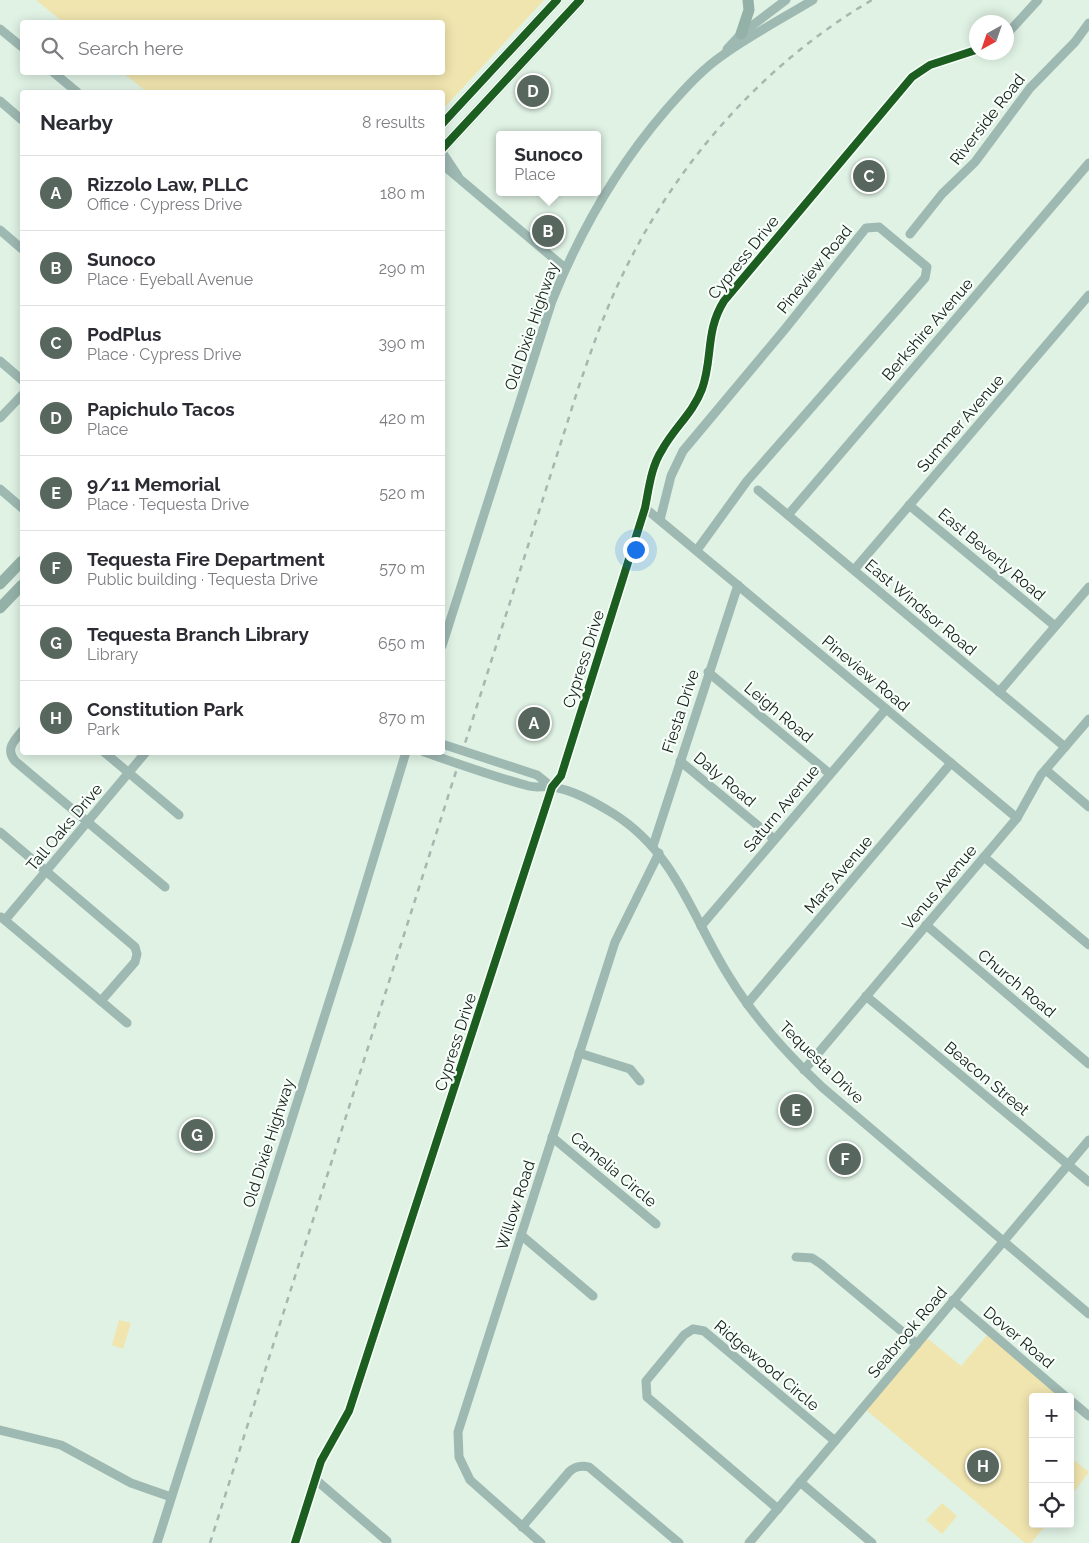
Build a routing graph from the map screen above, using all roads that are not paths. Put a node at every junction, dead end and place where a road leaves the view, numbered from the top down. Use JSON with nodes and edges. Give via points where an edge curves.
{"nodes":[{"id":1,"x":557,"y":0,"type":"edge"},
{"id":2,"x":580,"y":0,"type":"edge"},
{"id":3,"x":748,"y":0,"type":"edge"},
{"id":4,"x":786,"y":0,"type":"edge"},
{"id":5,"x":803,"y":0,"type":"edge"},
{"id":6,"x":813,"y":0,"type":"edge"},
{"id":7,"x":1038,"y":0,"type":"edge"},
{"id":8,"x":1089,"y":22,"type":"edge"},
{"id":9,"x":1014,"y":26,"type":"edge"},
{"id":10,"x":0,"y":29,"type":"edge"},
{"id":11,"x":762,"y":31,"type":"junction"},
{"id":12,"x":741,"y":34,"type":"junction"},
{"id":13,"x":20,"y":45,"type":"edge"},
{"id":14,"x":969,"y":52,"type":"edge"},
{"id":15,"x":722,"y":55,"type":"junction"},
{"id":16,"x":57,"y":75,"type":"edge"},
{"id":17,"x":75,"y":90,"type":"edge"},
{"id":18,"x":0,"y":101,"type":"edge"},
{"id":19,"x":20,"y":118,"type":"edge"},
{"id":20,"x":445,"y":121,"type":"edge"},
{"id":21,"x":445,"y":147,"type":"edge"},
{"id":22,"x":445,"y":154,"type":"edge"},
{"id":23,"x":1089,"y":163,"type":"edge"},
{"id":24,"x":445,"y":166,"type":"edge"},
{"id":25,"x":460,"y":178,"type":"junction"},
{"id":26,"x":0,"y":230,"type":"edge"},
{"id":27,"x":910,"y":234,"type":"dead end"},
{"id":28,"x":20,"y":247,"type":"edge"},
{"id":29,"x":565,"y":268,"type":"junction"},
{"id":30,"x":1089,"y":295,"type":"edge"},
{"id":31,"x":0,"y":361,"type":"edge"},
{"id":32,"x":20,"y":378,"type":"edge"},
{"id":33,"x":20,"y":397,"type":"edge"},
{"id":34,"x":0,"y":418,"type":"edge"},
{"id":35,"x":0,"y":489,"type":"edge"},
{"id":36,"x":758,"y":490,"type":"dead end"},
{"id":37,"x":909,"y":505,"type":"junction"},
{"id":38,"x":20,"y":506,"type":"edge"},
{"id":39,"x":644,"y":510,"type":"junction"},
{"id":40,"x":788,"y":515,"type":"junction"},
{"id":41,"x":660,"y":520,"type":"junction"},
{"id":42,"x":696,"y":550,"type":"junction"},
{"id":43,"x":20,"y":563,"type":"edge"},
{"id":44,"x":854,"y":570,"type":"junction"},
{"id":45,"x":0,"y":584,"type":"edge"},
{"id":46,"x":738,"y":585,"type":"junction"},
{"id":47,"x":20,"y":587,"type":"edge"},
{"id":48,"x":1089,"y":587,"type":"edge"},
{"id":49,"x":0,"y":608,"type":"edge"},
{"id":50,"x":1055,"y":626,"type":"junction"},
{"id":51,"x":445,"y":631,"type":"edge"},
{"id":52,"x":708,"y":672,"type":"junction"},
{"id":53,"x":999,"y":692,"type":"junction"},
{"id":54,"x":886,"y":709,"type":"junction"},
{"id":55,"x":1089,"y":719,"type":"edge"},
{"id":56,"x":20,"y":734,"type":"edge"},
{"id":57,"x":445,"y":745,"type":"edge"},
{"id":58,"x":1065,"y":747,"type":"junction"},
{"id":59,"x":107,"y":755,"type":"edge"},
{"id":60,"x":144,"y":755,"type":"edge"},
{"id":61,"x":405,"y":755,"type":"edge"},
{"id":62,"x":433,"y":755,"type":"edge"},
{"id":63,"x":680,"y":761,"type":"junction"},
{"id":64,"x":951,"y":763,"type":"junction"},
{"id":65,"x":1046,"y":770,"type":"junction"},
{"id":66,"x":128,"y":774,"type":"junction"},
{"id":67,"x":830,"y":774,"type":"junction"},
{"id":68,"x":552,"y":787,"type":"junction"},
{"id":69,"x":1089,"y":807,"type":"edge"},
{"id":70,"x":179,"y":815,"type":"dead end"},
{"id":71,"x":1017,"y":818,"type":"junction"},
{"id":72,"x":88,"y":822,"type":"junction"},
{"id":73,"x":0,"y":832,"type":"edge"},
{"id":74,"x":774,"y":839,"type":"junction"},
{"id":75,"x":656,"y":849,"type":"junction"},
{"id":76,"x":984,"y":856,"type":"junction"},
{"id":77,"x":47,"y":871,"type":"junction"},
{"id":78,"x":165,"y":887,"type":"dead end"},
{"id":79,"x":2,"y":918,"type":"edge"},
{"id":80,"x":926,"y":925,"type":"junction"},
{"id":81,"x":701,"y":926,"type":"junction"},
{"id":82,"x":1089,"y":945,"type":"edge"},
{"id":83,"x":866,"y":996,"type":"junction"},
{"id":84,"x":101,"y":1001,"type":"junction"},
{"id":85,"x":747,"y":1004,"type":"junction"},
{"id":86,"x":127,"y":1023,"type":"dead end"},
{"id":87,"x":579,"y":1053,"type":"junction"},
{"id":88,"x":1089,"y":1064,"type":"edge"},
{"id":89,"x":804,"y":1070,"type":"junction"},
{"id":90,"x":640,"y":1081,"type":"dead end"},
{"id":91,"x":552,"y":1137,"type":"junction"},
{"id":92,"x":1089,"y":1140,"type":"edge"},
{"id":93,"x":1068,"y":1165,"type":"junction"},
{"id":94,"x":1089,"y":1182,"type":"edge"},
{"id":95,"x":656,"y":1224,"type":"dead end"},
{"id":96,"x":521,"y":1235,"type":"junction"},
{"id":97,"x":1002,"y":1241,"type":"junction"},
{"id":98,"x":796,"y":1257,"type":"dead end"},
{"id":99,"x":593,"y":1296,"type":"dead end"},
{"id":100,"x":953,"y":1300,"type":"junction"},
{"id":101,"x":1089,"y":1314,"type":"edge"},
{"id":102,"x":917,"y":1344,"type":"junction"},
{"id":103,"x":1061,"y":1393,"type":"edge"},
{"id":104,"x":1074,"y":1403,"type":"edge"},
{"id":105,"x":1089,"y":1416,"type":"edge"},
{"id":106,"x":0,"y":1430,"type":"edge"},
{"id":107,"x":835,"y":1441,"type":"junction"},
{"id":108,"x":315,"y":1480,"type":"junction"},
{"id":109,"x":800,"y":1482,"type":"junction"},
{"id":110,"x":171,"y":1497,"type":"junction"},
{"id":111,"x":778,"y":1509,"type":"junction"},
{"id":112,"x":522,"y":1527,"type":"junction"},
{"id":113,"x":387,"y":1541,"type":"dead end"},
{"id":114,"x":157,"y":1543,"type":"edge"},
{"id":115,"x":295,"y":1543,"type":"edge"},
{"id":116,"x":542,"y":1543,"type":"edge"},
{"id":117,"x":679,"y":1543,"type":"edge"},
{"id":118,"x":749,"y":1543,"type":"edge"},
{"id":119,"x":872,"y":1543,"type":"edge"}],
"edges":[{"from":1,"to":20,"type":"main road"},
{"from":2,"to":21,"type":"main road"},
{"from":3,"to":12,"type":"main road","via":[[749,10]]},
{"from":4,"to":12,"type":"street","name":"Old Dixie Highway"},
{"from":5,"to":11,"type":"street"},
{"from":6,"to":11,"type":"street","name":"Old Dixie Highway"},
{"from":7,"to":9,"type":"street"},
{"from":8,"to":27,"type":"street","name":"Riverside Road","via":[[1075,42],[1030,88],[975,162],[942,194]]},
{"from":10,"to":13,"type":"street"},
{"from":11,"to":15,"type":"street","name":"Old Dixie Highway"},
{"from":12,"to":15,"type":"street","name":"Old Dixie Highway"},
{"from":14,"to":39,"type":"street","name":"Cypress Drive","via":[[930,65],[912,77],[724,301],[712,327],[700,393],[692,410],[661,451],[653,469]]},
{"from":15,"to":29,"type":"street","name":"Old Dixie Highway","via":[[680,94],[629,155],[594,211]]},
{"from":16,"to":17,"type":"street"},
{"from":18,"to":19,"type":"street"},
{"from":22,"to":25,"type":"street"},
{"from":23,"to":40,"type":"street","name":"Berkshire Avenue"},
{"from":24,"to":25,"type":"street"},
{"from":25,"to":29,"type":"street"},
{"from":26,"to":28,"type":"street"},
{"from":29,"to":51,"type":"street","name":"Old Dixie Highway"},
{"from":30,"to":37,"type":"street","name":"Summer Avenue"},
{"from":31,"to":32,"type":"street"},
{"from":33,"to":34,"type":"street"},
{"from":35,"to":38,"type":"street"},
{"from":36,"to":40,"type":"street","name":"East Windsor Road"},
{"from":37,"to":44,"type":"street","name":"Summer Avenue"},
{"from":37,"to":50,"type":"street","name":"East Beverly Road"},
{"from":39,"to":41,"type":"street","name":"Pineview Road"},
{"from":39,"to":68,"type":"street","name":"Cypress Drive","via":[[561,776]]},
{"from":40,"to":44,"type":"street","name":"East Windsor Road"},
{"from":41,"to":42,"type":"street","name":"Pineview Road"},
{"from":41,"to":42,"type":"street","name":"Pineview Road","via":[[671,476],[683,450],[786,329],[866,228],[879,227],[927,267],[925,278],[747,481]]},
{"from":42,"to":46,"type":"street","name":"Pineview Road"},
{"from":43,"to":45,"type":"main road"},
{"from":44,"to":53,"type":"street","name":"East Windsor Road"},
{"from":46,"to":52,"type":"street","name":"Fiesta Drive"},
{"from":46,"to":54,"type":"street","name":"Pineview Road"},
{"from":47,"to":49,"type":"main road"},
{"from":48,"to":50,"type":"street"},
{"from":50,"to":53,"type":"street"},
{"from":52,"to":63,"type":"street","name":"Fiesta Drive"},
{"from":52,"to":67,"type":"street","name":"Leigh Road"},
{"from":53,"to":58,"type":"street","name":"East Windsor Road"},
{"from":54,"to":64,"type":"street","name":"Pineview Road"},
{"from":54,"to":67,"type":"street","name":"Saturn Avenue"},
{"from":55,"to":58,"type":"street","name":"Venus Avenue"},
{"from":56,"to":72,"type":"street","via":[[12,744],[11,756]]},
{"from":57,"to":68,"type":"street","name":"Tequesta Drive","via":[[537,775]]},
{"from":58,"to":65,"type":"street","name":"Venus Avenue"},
{"from":59,"to":66,"type":"street"},
{"from":60,"to":66,"type":"street","name":"Tall Oaks Drive"},
{"from":61,"to":110,"type":"street","name":"Old Dixie Highway"},
{"from":62,"to":68,"type":"street","name":"Tequesta Drive","via":[[532,787]]},
{"from":63,"to":74,"type":"street","name":"Daly Road"},
{"from":63,"to":75,"type":"street","name":"Fiesta Drive"},
{"from":64,"to":71,"type":"street","name":"Pineview Road"},
{"from":64,"to":85,"type":"street","name":"Mars Avenue"},
{"from":65,"to":69,"type":"street"},
{"from":65,"to":71,"type":"street","name":"Venus Avenue"},
{"from":66,"to":70,"type":"street"},
{"from":66,"to":72,"type":"street","name":"Tall Oaks Drive"},
{"from":67,"to":74,"type":"street","name":"Saturn Avenue"},
{"from":68,"to":75,"type":"street","name":"Tequesta Drive","via":[[607,810]]},
{"from":68,"to":108,"type":"street","name":"Cypress Drive","via":[[349,1411],[328,1446]]},
{"from":71,"to":76,"type":"street","name":"Venus Avenue"},
{"from":72,"to":77,"type":"street","name":"Tall Oaks Drive"},
{"from":72,"to":78,"type":"street"},
{"from":73,"to":77,"type":"street"},
{"from":74,"to":81,"type":"street","name":"Saturn Avenue"},
{"from":75,"to":81,"type":"street","name":"Tequesta Drive","via":[[678,880]]},
{"from":75,"to":87,"type":"street","name":"Willow Road","via":[[616,938]]},
{"from":76,"to":80,"type":"street","name":"Venus Avenue"},
{"from":76,"to":82,"type":"street"},
{"from":77,"to":79,"type":"street","name":"Tall Oaks Drive"},
{"from":77,"to":84,"type":"street","via":[[135,947],[135,962]]},
{"from":79,"to":84,"type":"street"},
{"from":80,"to":83,"type":"street","name":"Venus Avenue"},
{"from":80,"to":88,"type":"street","name":"Church Road"},
{"from":81,"to":85,"type":"street","name":"Tequesta Drive"},
{"from":83,"to":89,"type":"street","name":"Venus Avenue"},
{"from":83,"to":93,"type":"street","name":"Beacon Street"},
{"from":84,"to":86,"type":"street"},
{"from":85,"to":89,"type":"street","name":"Tequesta Drive"},
{"from":87,"to":90,"type":"street","via":[[630,1069]]},
{"from":87,"to":91,"type":"street","name":"Willow Road"},
{"from":89,"to":97,"type":"street","name":"Tequesta Drive"},
{"from":91,"to":95,"type":"street","name":"Camelia Circle"},
{"from":91,"to":96,"type":"street","name":"Willow Road"},
{"from":92,"to":93,"type":"street","name":"Seabrook Road"},
{"from":93,"to":94,"type":"street","name":"Beacon Street"},
{"from":93,"to":97,"type":"street","name":"Seabrook Road"},
{"from":96,"to":99,"type":"street"},
{"from":96,"to":112,"type":"street","name":"Willow Road","via":[[460,1426],[457,1445],[460,1464],[470,1480]]},
{"from":97,"to":100,"type":"street","name":"Seabrook Road"},
{"from":97,"to":101,"type":"street","name":"Tequesta Drive"},
{"from":98,"to":102,"type":"street","via":[[808,1257],[821,1264]]},
{"from":100,"to":102,"type":"street","name":"Seabrook Road"},
{"from":100,"to":103,"type":"street","name":"Dover Road"},
{"from":102,"to":107,"type":"street","name":"Seabrook Road"},
{"from":104,"to":105,"type":"street"},
{"from":106,"to":110,"type":"street","via":[[60,1445],[132,1483]]},
{"from":107,"to":109,"type":"street","name":"Seabrook Road"},
{"from":107,"to":111,"type":"street","name":"Ridgewood Circle","via":[[704,1330],[693,1330],[684,1335],[646,1381],[647,1397]]},
{"from":108,"to":113,"type":"street"},
{"from":108,"to":115,"type":"street","name":"Cypress Drive"},
{"from":109,"to":111,"type":"street","name":"Seabrook Road"},
{"from":109,"to":119,"type":"street"},
{"from":110,"to":114,"type":"street","name":"Old Dixie Highway"},
{"from":111,"to":118,"type":"street","name":"Seabrook Road"},
{"from":112,"to":116,"type":"street","name":"Willow Road"},
{"from":112,"to":117,"type":"street","via":[[573,1468],[584,1466]]}]}
